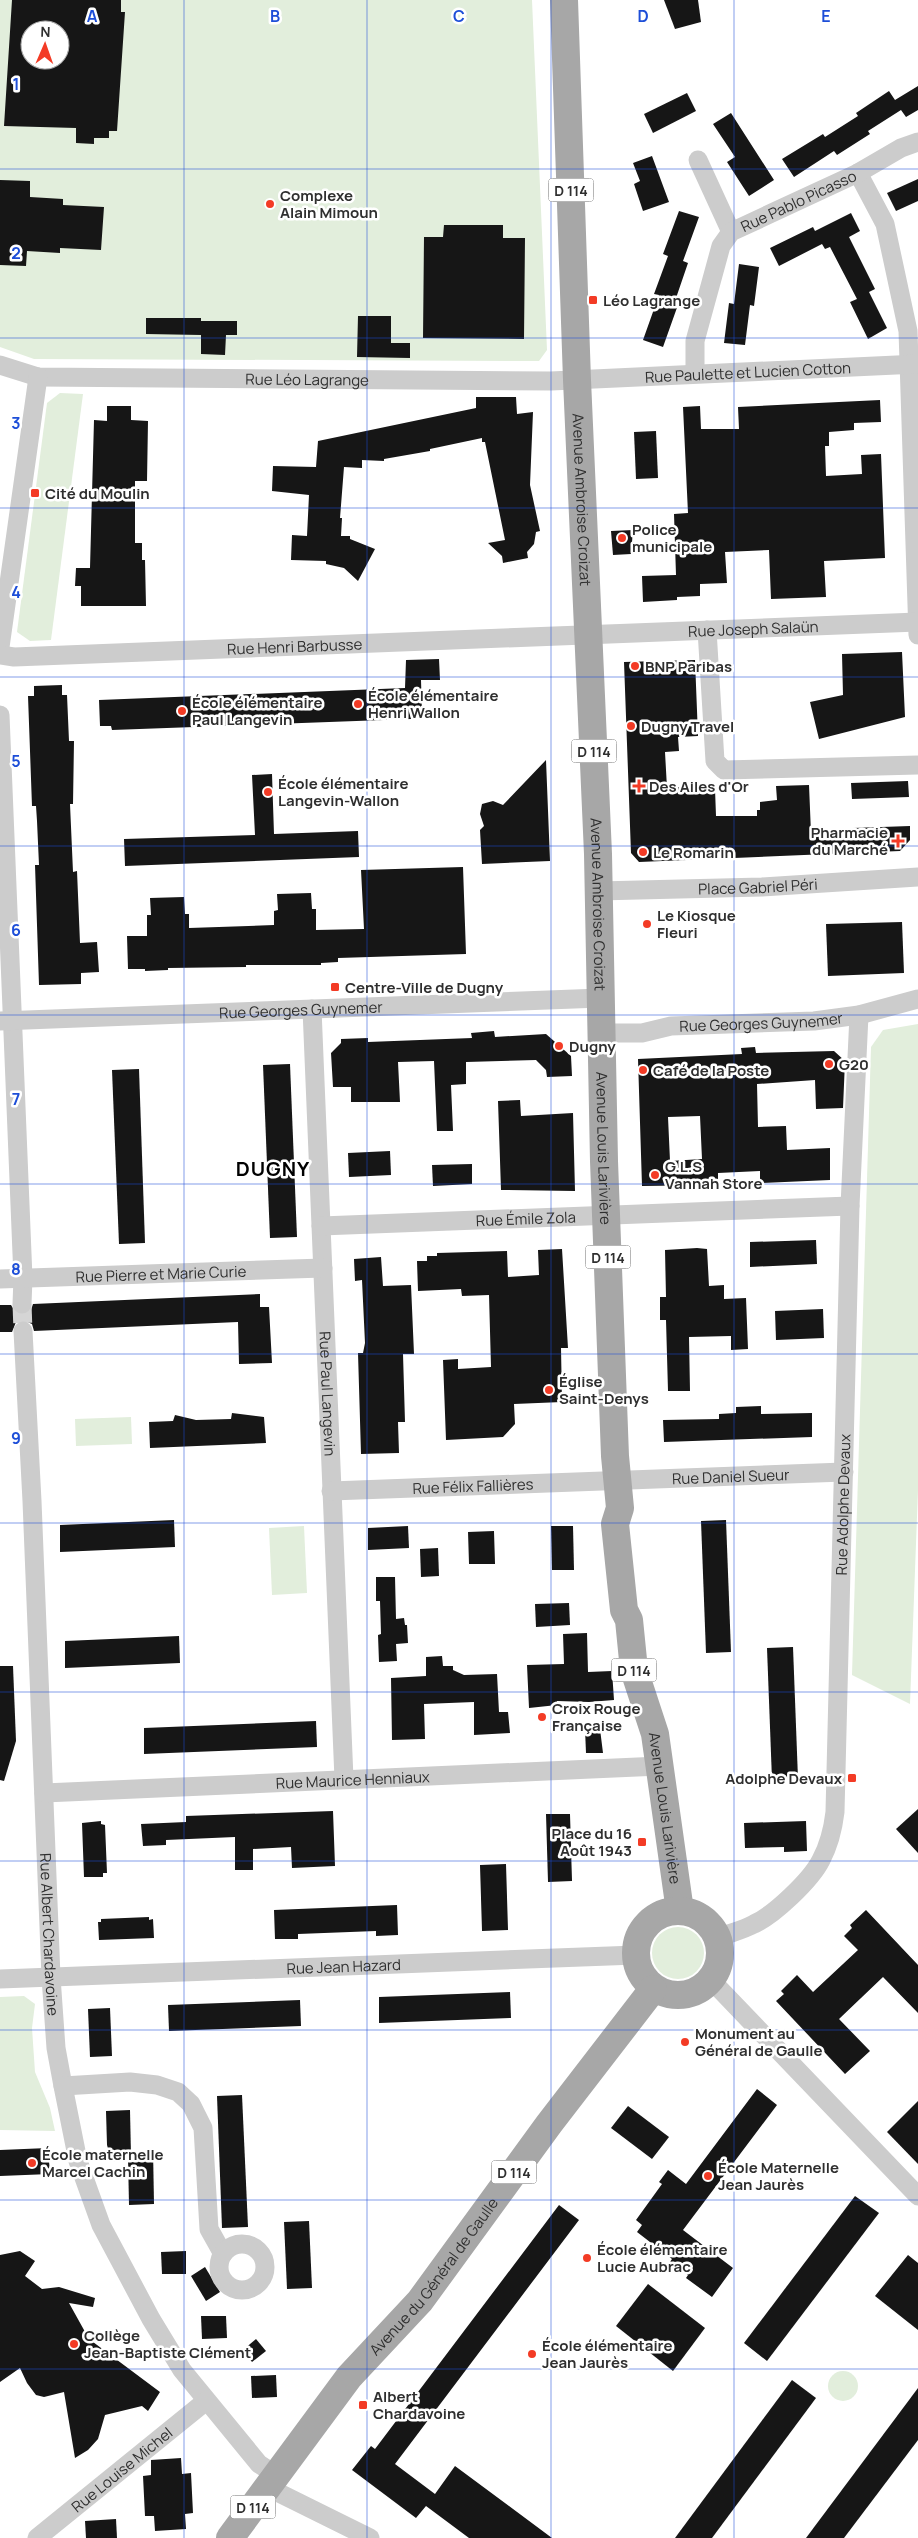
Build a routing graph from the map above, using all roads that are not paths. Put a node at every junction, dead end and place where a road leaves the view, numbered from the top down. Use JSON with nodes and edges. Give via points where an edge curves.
{"nodes":[{"id":1,"x":564,"y":0,"type":"edge"},
{"id":2,"x":918,"y":142,"type":"edge"},
{"id":3,"x":698,"y":160,"type":"dead end"},
{"id":4,"x":858,"y":173,"type":"junction"},
{"id":5,"x":731,"y":232,"type":"junction"},
{"id":6,"x":913,"y":364,"type":"edge"},
{"id":7,"x":0,"y":365,"type":"edge"},
{"id":8,"x":695,"y":374,"type":"junction"},
{"id":9,"x":38,"y":377,"type":"junction"},
{"id":10,"x":577,"y":380,"type":"junction"},
{"id":11,"x":918,"y":622,"type":"edge"},
{"id":12,"x":707,"y":630,"type":"junction"},
{"id":13,"x":588,"y":634,"type":"junction"},
{"id":14,"x":918,"y":635,"type":"edge"},
{"id":15,"x":0,"y":648,"type":"edge"},
{"id":16,"x":0,"y":655,"type":"edge"},
{"id":17,"x":0,"y":715,"type":"edge"},
{"id":18,"x":918,"y":765,"type":"edge"},
{"id":19,"x":918,"y":877,"type":"edge"},
{"id":20,"x":598,"y":891,"type":"junction"},
{"id":21,"x":601,"y":998,"type":"junction"},
{"id":22,"x":918,"y":999,"type":"edge"},
{"id":23,"x":312,"y":1009,"type":"junction"},
{"id":24,"x":859,"y":1015,"type":"junction"},
{"id":25,"x":6,"y":1021,"type":"edge"},
{"id":26,"x":602,"y":1033,"type":"junction"},
{"id":27,"x":850,"y":1206,"type":"junction"},
{"id":28,"x":606,"y":1215,"type":"junction"},
{"id":29,"x":321,"y":1226,"type":"junction"},
{"id":30,"x":323,"y":1268,"type":"junction"},
{"id":31,"x":23,"y":1278,"type":"junction"},
{"id":32,"x":0,"y":1279,"type":"edge"},
{"id":33,"x":22,"y":1304,"type":"tunnel mouth"},
{"id":34,"x":22,"y":1331,"type":"tunnel mouth"},
{"id":35,"x":844,"y":1472,"type":"junction"},
{"id":36,"x":617,"y":1481,"type":"junction"},
{"id":37,"x":331,"y":1491,"type":"junction"},
{"id":38,"x":660,"y":1766,"type":"junction"},
{"id":39,"x":344,"y":1779,"type":"junction"},
{"id":40,"x":44,"y":1792,"type":"junction"},
{"id":41,"x":680,"y":1911,"type":"junction"},
{"id":42,"x":718,"y":1938,"type":"junction"},
{"id":43,"x":636,"y":1955,"type":"junction"},
{"id":44,"x":50,"y":1977,"type":"junction"},
{"id":45,"x":0,"y":1979,"type":"edge"},
{"id":46,"x":711,"y":1980,"type":"junction"},
{"id":47,"x":653,"y":1989,"type":"junction"},
{"id":48,"x":63,"y":2086,"type":"junction"},
{"id":49,"x":918,"y":2196,"type":"edge"},
{"id":50,"x":223,"y":2254,"type":"dead end"},
{"id":51,"x":206,"y":2401,"type":"junction"},
{"id":52,"x":272,"y":2481,"type":"junction"},
{"id":53,"x":37,"y":2538,"type":"edge"},
{"id":54,"x":230,"y":2538,"type":"edge"},
{"id":55,"x":370,"y":2538,"type":"edge"}],
"edges":[{"from":1,"to":10,"type":"main road","name":"Avenue Ambroise Croizat","number":"D 114"},
{"from":2,"to":4,"type":"street","name":"Rue Pablo Picasso"},
{"from":3,"to":5,"type":"street"},
{"from":4,"to":5,"type":"street","name":"Rue Pablo Picasso"},
{"from":4,"to":6,"type":"street","via":[[885,224]]},
{"from":5,"to":8,"type":"street","name":"Rue Pablo Picasso","via":[[721,246],[695,341]]},
{"from":6,"to":8,"type":"street","name":"Rue Paulette et Lucien Cotton"},
{"from":6,"to":11,"type":"street"},
{"from":7,"to":9,"type":"street","name":"Rue Léo Lagrange"},
{"from":8,"to":10,"type":"street","name":"Rue Paulette et Lucien Cotton"},
{"from":9,"to":10,"type":"street","name":"Rue Léo Lagrange"},
{"from":9,"to":15,"type":"street"},
{"from":10,"to":13,"type":"main road","name":"Avenue Ambroise Croizat","number":"D 114"},
{"from":11,"to":12,"type":"street","name":"Rue Joseph Salaün"},
{"from":11,"to":14,"type":"street"},
{"from":12,"to":13,"type":"street","name":"Rue Joseph Salaün"},
{"from":12,"to":18,"type":"street","via":[[715,761],[724,770]]},
{"from":13,"to":16,"type":"street","name":"Rue Henri Barbusse"},
{"from":13,"to":20,"type":"main road","name":"Avenue Ambroise Croizat","number":"D 114"},
{"from":17,"to":25,"type":"street"},
{"from":19,"to":20,"type":"street","name":"Place Gabriel Péri"},
{"from":20,"to":21,"type":"main road","name":"Avenue Ambroise Croizat","number":"D 114"},
{"from":21,"to":23,"type":"street","name":"Rue Georges Guynemer"},
{"from":21,"to":26,"type":"main road","name":"Avenue Louis Larivière","number":"D 114"},
{"from":22,"to":24,"type":"street","name":"Rue Georges Guynemer"},
{"from":23,"to":25,"type":"street","name":"Rue Georges Guynemer"},
{"from":23,"to":29,"type":"street","name":"Rue Paul Langevin"},
{"from":24,"to":26,"type":"street","name":"Rue Georges Guynemer","via":[[672,1026],[642,1033]]},
{"from":24,"to":27,"type":"street","name":"Rue Adolphe Devaux"},
{"from":25,"to":31,"type":"street"},
{"from":26,"to":28,"type":"main road","name":"Avenue Louis Larivière","number":"D 114"},
{"from":27,"to":28,"type":"street","name":"Rue Émile Zola"},
{"from":27,"to":35,"type":"street","name":"Rue Adolphe Devaux"},
{"from":28,"to":29,"type":"street","name":"Rue Émile Zola"},
{"from":28,"to":36,"type":"main road","name":"Avenue Louis Larivière","number":"D 114"},
{"from":29,"to":30,"type":"street","name":"Rue Paul Langevin"},
{"from":30,"to":31,"type":"street","name":"Rue Pierre et Marie Curie"},
{"from":30,"to":37,"type":"street","name":"Rue Paul Langevin"},
{"from":31,"to":32,"type":"street","name":"Rue Pierre et Marie Curie"},
{"from":31,"to":33,"type":"street"},
{"from":34,"to":40,"type":"street","name":"Rue Albert Chardavoine"},
{"from":35,"to":36,"type":"street","name":"Rue Daniel Sueur"},
{"from":35,"to":42,"type":"street","name":"Rue Adolphe Devaux","via":[[835,1812],[830,1839],[820,1862],[808,1878],[774,1911],[755,1924]]},
{"from":36,"to":37,"type":"street","name":"Rue Félix Fallières"},
{"from":36,"to":38,"type":"main road","name":"Avenue Louis Larivière","number":"D 114","via":[[620,1508],[631,1524],[637,1591],[634,1614],[629,1620],[634,1670],[655,1734]]},
{"from":37,"to":39,"type":"street","name":"Rue Paul Langevin"},
{"from":38,"to":39,"type":"street","name":"Rue Maurice Henniaux"},
{"from":38,"to":41,"type":"main road","name":"Avenue Louis Larivière","number":"D 114"},
{"from":39,"to":40,"type":"street","name":"Rue Maurice Henniaux"},
{"from":40,"to":44,"type":"street","name":"Rue Albert Chardavoine"},
{"from":41,"to":42,"type":"main road","via":[[698,1916]]},
{"from":41,"to":43,"type":"main road","via":[[655,1917],[644,1927]]},
{"from":42,"to":46,"type":"main road","via":[[720,1962]]},
{"from":43,"to":44,"type":"street","name":"Rue Jean Hazard"},
{"from":43,"to":47,"type":"main road","via":[[642,1975]]},
{"from":44,"to":45,"type":"street","name":"Rue Jean Hazard"},
{"from":44,"to":48,"type":"street","name":"Rue Albert Chardavoine"},
{"from":46,"to":47,"type":"main road","via":[[687,1995]]},
{"from":46,"to":49,"type":"street"},
{"from":47,"to":52,"type":"main road","name":"Avenue du Général de Gaulle","number":"D 114","via":[[549,2124],[420,2301],[349,2377]]},
{"from":48,"to":50,"type":"street","via":[[130,2082],[157,2085],[178,2092],[191,2104],[203,2128],[209,2229]]},
{"from":48,"to":51,"type":"street","name":"Rue Albert Chardavoine","via":[[78,2161],[101,2225],[182,2370]]},
{"from":51,"to":52,"type":"street","name":"Rue Albert Chardavoine"},
{"from":51,"to":53,"type":"street","name":"Rue Louise Michel"},
{"from":52,"to":54,"type":"main road","name":"Avenue du Général de Gaulle","number":"D 114"},
{"from":52,"to":55,"type":"street","name":"Rue Albert Chardavoine"}]}
